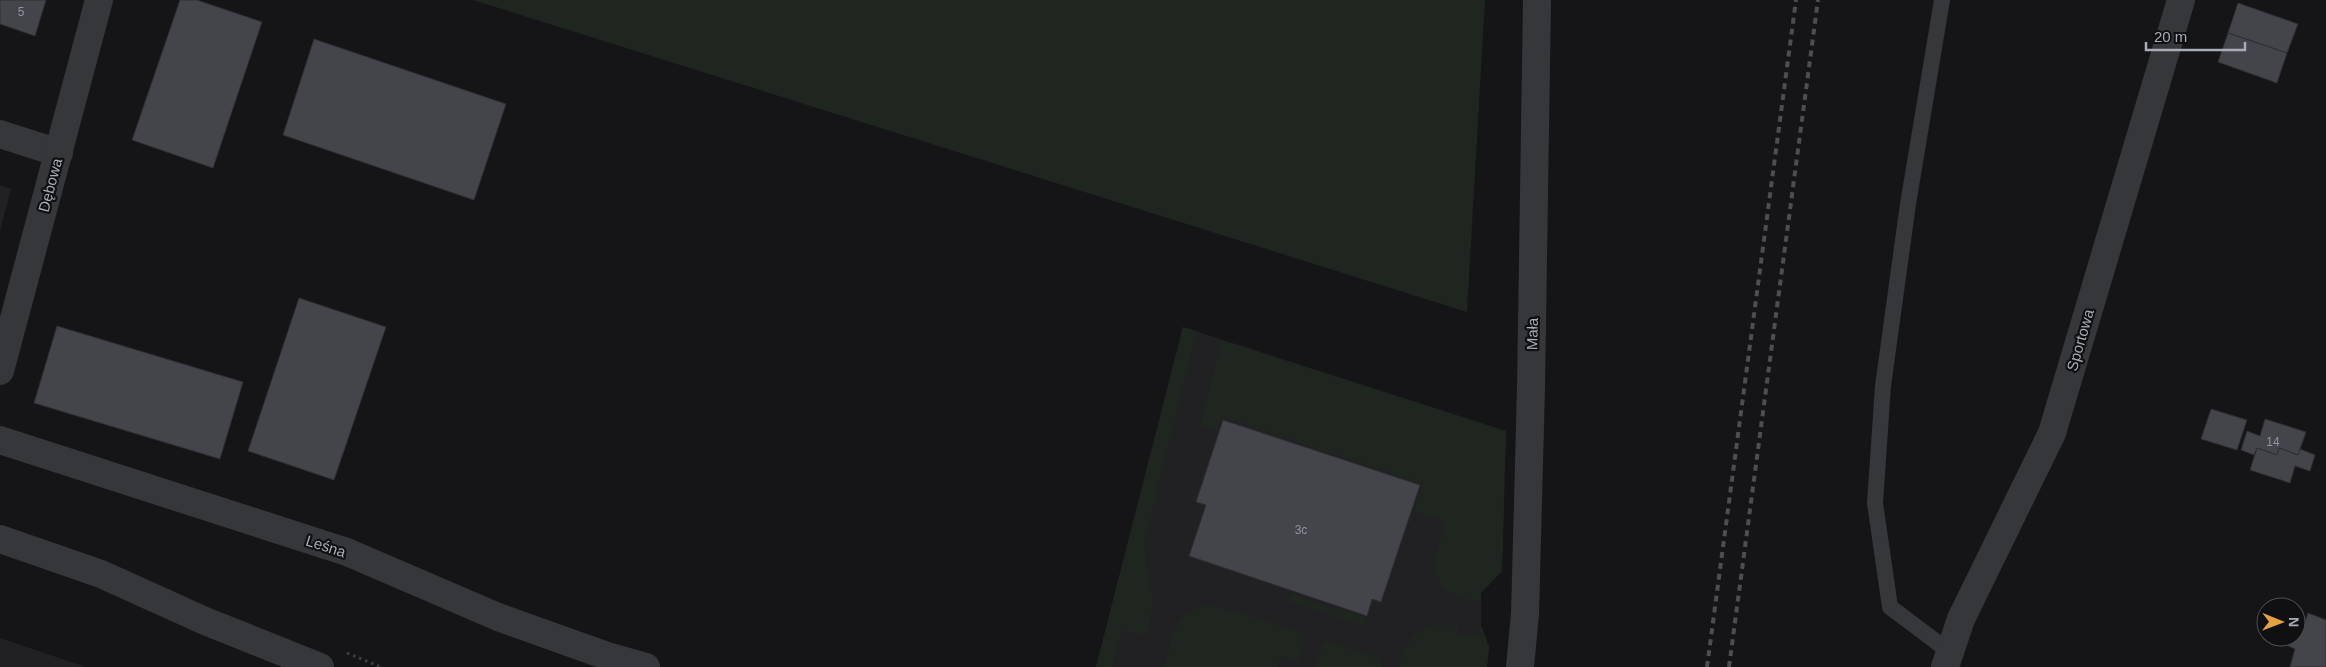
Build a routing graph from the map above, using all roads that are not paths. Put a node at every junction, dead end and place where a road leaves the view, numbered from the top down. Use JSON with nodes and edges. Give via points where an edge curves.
{"nodes":[{"id":1,"x":99,"y":0,"type":"edge"},
{"id":2,"x":1537,"y":0,"type":"edge"},
{"id":3,"x":1942,"y":0,"type":"edge"},
{"id":4,"x":2181,"y":0,"type":"edge"},
{"id":5,"x":0,"y":134,"type":"edge"},
{"id":6,"x":59,"y":153,"type":"junction"},
{"id":7,"x":0,"y":370,"type":"edge"},
{"id":8,"x":0,"y":440,"type":"edge"},
{"id":9,"x":0,"y":539,"type":"edge"},
{"id":10,"x":1948,"y":659,"type":"edge"},
{"id":11,"x":320,"y":667,"type":"edge"},
{"id":12,"x":646,"y":667,"type":"edge"},
{"id":13,"x":1520,"y":667,"type":"edge"}],
"edges":[{"from":1,"to":6,"type":"street","name":"Dębowa"},
{"from":2,"to":13,"type":"street","name":"Mała","via":[[1525,614]]},
{"from":3,"to":10,"type":"lane","via":[[1908,204],[1883,386],[1875,504],[1890,606]]},
{"from":4,"to":10,"type":"street","name":"Sportowa","via":[[2052,433],[1961,619]]},
{"from":5,"to":6,"type":"street"},
{"from":6,"to":7,"type":"street","name":"Dębowa"},
{"from":8,"to":12,"type":"street","name":"Leśna","via":[[347,552],[498,617]]},
{"from":9,"to":11,"type":"street","via":[[101,574],[205,621]]}]}
